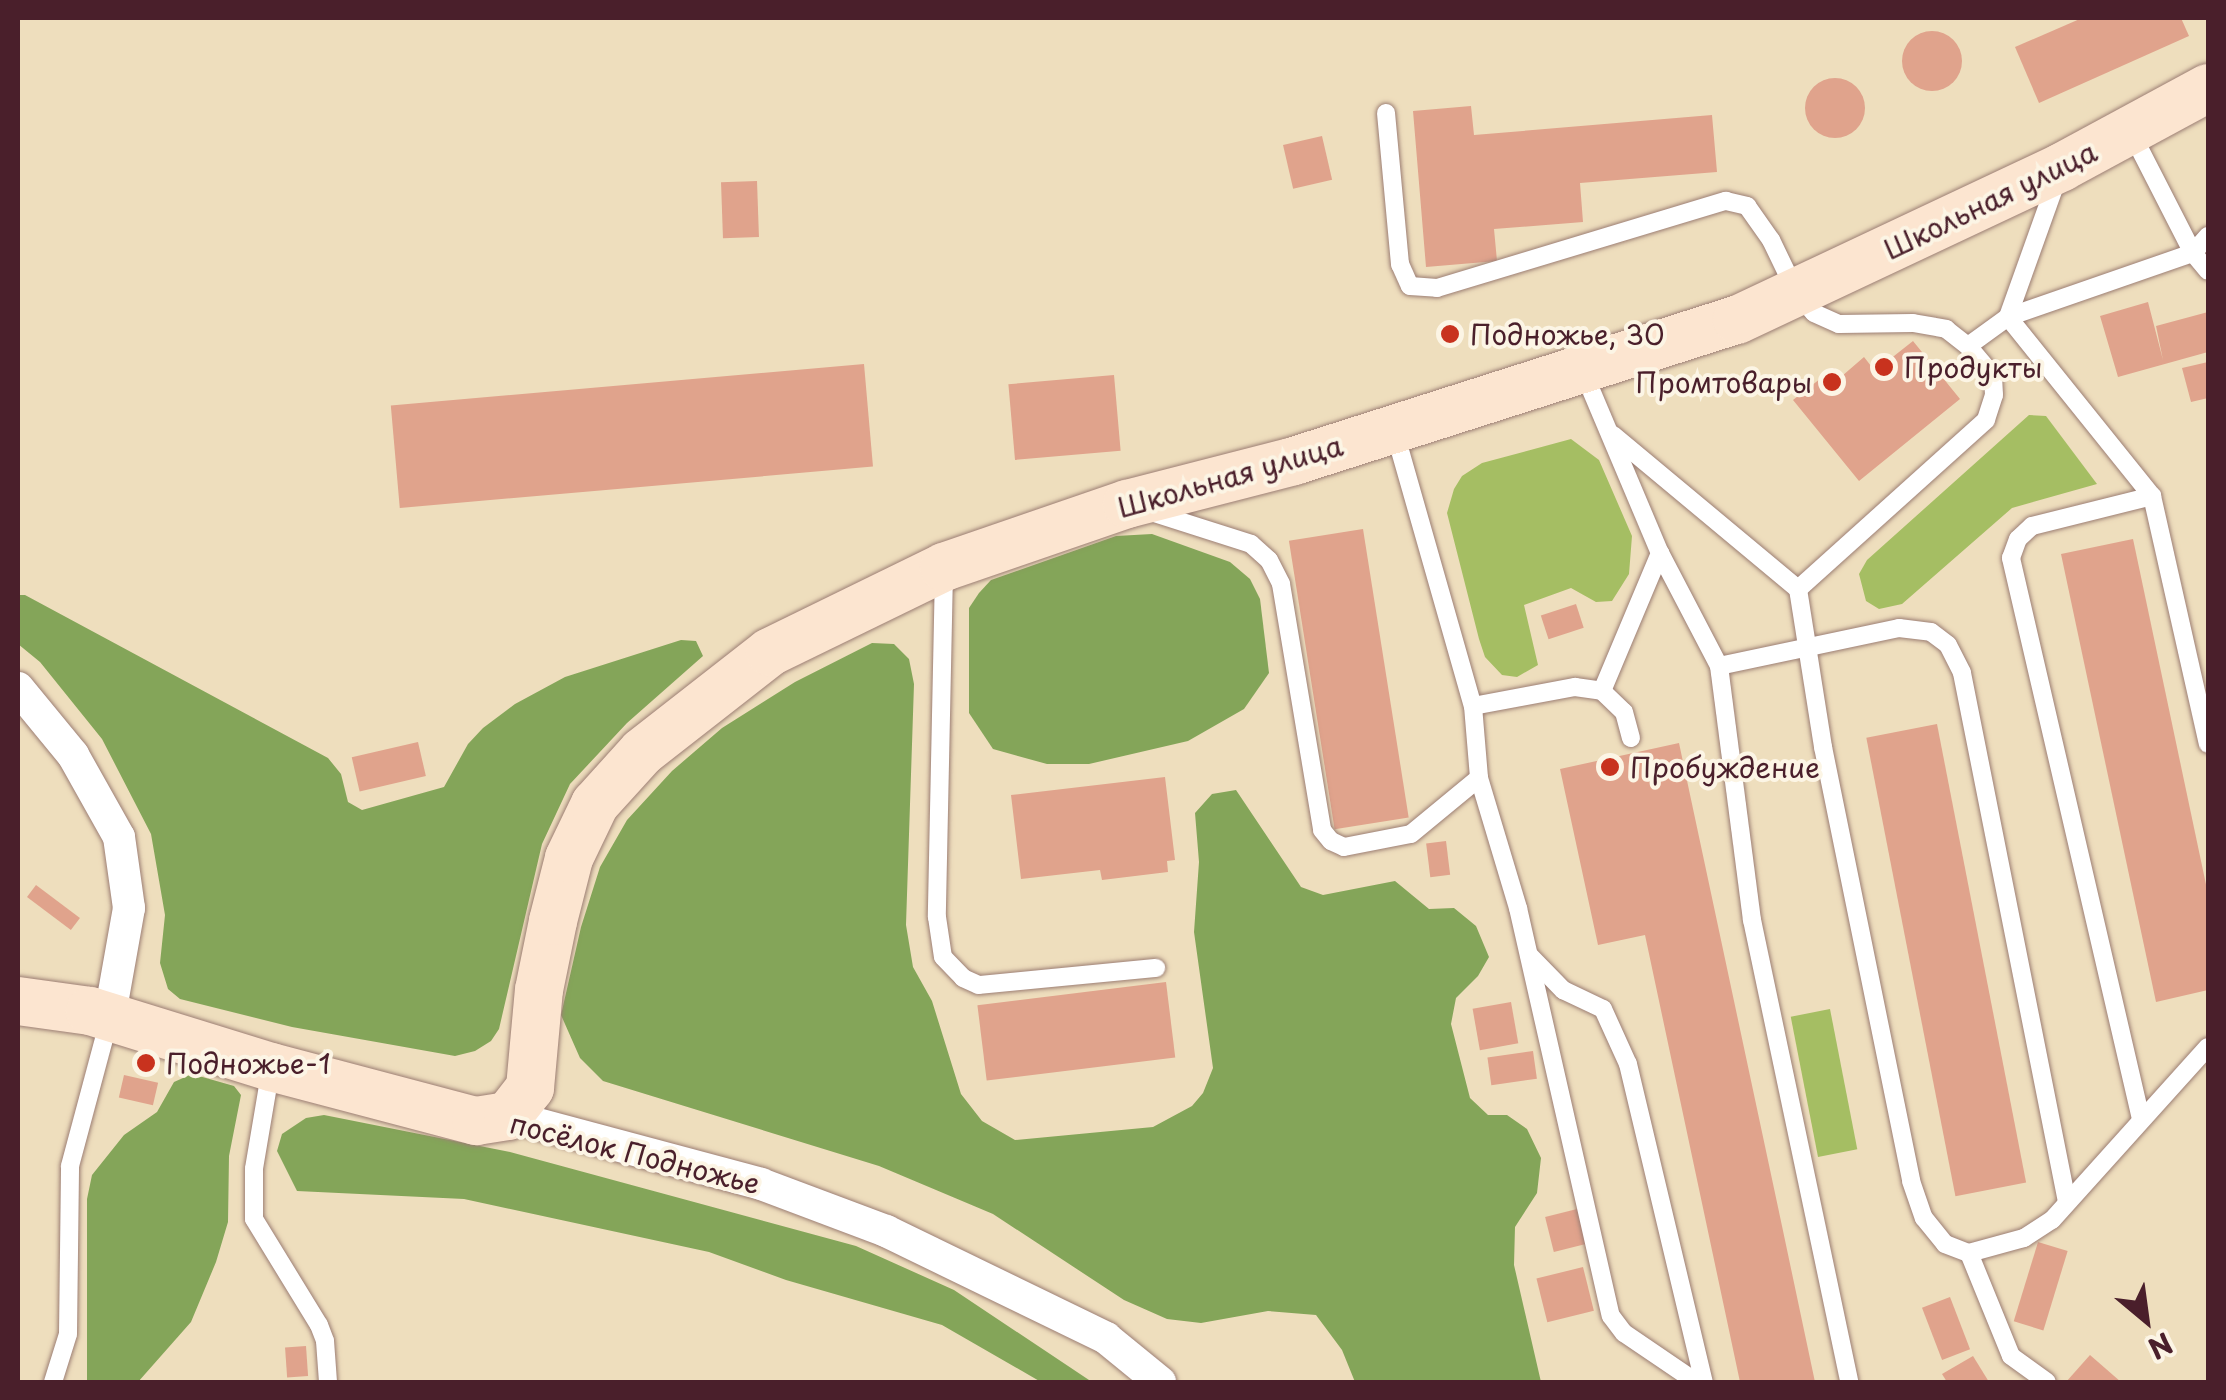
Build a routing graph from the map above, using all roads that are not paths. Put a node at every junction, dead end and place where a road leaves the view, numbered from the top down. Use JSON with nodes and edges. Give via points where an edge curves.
{"nodes":[{"id":1,"x":2208,"y":88,"type":"edge"},
{"id":2,"x":1386,"y":113,"type":"dead end"},
{"id":3,"x":2131,"y":130,"type":"junction"},
{"id":4,"x":2062,"y":167,"type":"junction"},
{"id":5,"x":2208,"y":236,"type":"edge"},
{"id":6,"x":2192,"y":252,"type":"junction"},
{"id":7,"x":2208,"y":271,"type":"edge"},
{"id":8,"x":1797,"y":294,"type":"junction"},
{"id":9,"x":2008,"y":317,"type":"junction"},
{"id":10,"x":1968,"y":346,"type":"junction"},
{"id":11,"x":1582,"y":368,"type":"junction"},
{"id":12,"x":1393,"y":428,"type":"junction"},
{"id":13,"x":1613,"y":435,"type":"junction"},
{"id":14,"x":2152,"y":496,"type":"junction"},
{"id":15,"x":1126,"y":504,"type":"junction"},
{"id":16,"x":1660,"y":553,"type":"junction"},
{"id":17,"x":944,"y":567,"type":"junction"},
{"id":18,"x":1798,"y":588,"type":"junction"},
{"id":19,"x":1809,"y":646,"type":"junction"},
{"id":20,"x":1719,"y":666,"type":"junction"},
{"id":21,"x":2201,"y":683,"type":"edge"},
{"id":22,"x":18,"y":688,"type":"edge"},
{"id":23,"x":1602,"y":691,"type":"junction"},
{"id":24,"x":1473,"y":706,"type":"junction"},
{"id":25,"x":1631,"y":738,"type":"dead end"},
{"id":26,"x":2208,"y":744,"type":"edge"},
{"id":27,"x":1479,"y":778,"type":"junction"},
{"id":28,"x":1528,"y":954,"type":"junction"},
{"id":29,"x":1156,"y":968,"type":"dead end"},
{"id":30,"x":18,"y":1001,"type":"edge"},
{"id":31,"x":109,"y":1020,"type":"junction"},
{"id":32,"x":2208,"y":1047,"type":"edge"},
{"id":33,"x":272,"y":1067,"type":"junction"},
{"id":34,"x":508,"y":1116,"type":"junction"},
{"id":35,"x":2141,"y":1118,"type":"junction"},
{"id":36,"x":2067,"y":1202,"type":"junction"},
{"id":37,"x":1969,"y":1253,"type":"junction"},
{"id":38,"x":53,"y":1382,"type":"edge"},
{"id":39,"x":328,"y":1382,"type":"edge"},
{"id":40,"x":1160,"y":1382,"type":"edge"},
{"id":41,"x":1696,"y":1382,"type":"edge"},
{"id":42,"x":1704,"y":1382,"type":"edge"},
{"id":43,"x":1849,"y":1382,"type":"edge"},
{"id":44,"x":2047,"y":1382,"type":"edge"}],
"edges":[{"from":1,"to":3,"type":"main road","name":"Школьная улица"},
{"from":2,"to":8,"type":"lane","via":[[1400,264],[1410,286],[1438,288],[1726,202],[1747,206]]},
{"from":3,"to":4,"type":"main road","name":"Школьная улица"},
{"from":3,"to":6,"type":"lane"},
{"from":4,"to":8,"type":"main road","name":"Школьная улица"},
{"from":4,"to":9,"type":"lane"},
{"from":5,"to":6,"type":"lane"},
{"from":6,"to":7,"type":"lane"},
{"from":6,"to":9,"type":"lane"},
{"from":8,"to":10,"type":"lane","via":[[1814,313],[1839,324],[1913,323],[1946,329]]},
{"from":8,"to":11,"type":"main road","name":"Школьная улица","via":[[1737,320]]},
{"from":9,"to":10,"type":"lane"},
{"from":9,"to":14,"type":"lane"},
{"from":10,"to":18,"type":"lane","via":[[1992,376],[1986,420]]},
{"from":11,"to":12,"type":"main road","name":"Школьная улица"},
{"from":11,"to":13,"type":"lane"},
{"from":12,"to":15,"type":"main road","name":"Школьная улица"},
{"from":12,"to":24,"type":"lane"},
{"from":13,"to":16,"type":"lane"},
{"from":13,"to":18,"type":"lane"},
{"from":14,"to":21,"type":"lane"},
{"from":14,"to":35,"type":"lane","via":[[2032,526],[2011,558]]},
{"from":15,"to":17,"type":"main road","name":"Школьная улица"},
{"from":15,"to":27,"type":"lane","via":[[1251,544],[1269,560],[1282,584],[1322,830],[1331,841],[1344,847],[1412,834]]},
{"from":16,"to":20,"type":"lane"},
{"from":16,"to":23,"type":"lane"},
{"from":17,"to":29,"type":"lane","via":[[937,917],[942,957],[962,978],[980,985]]},
{"from":17,"to":34,"type":"main road","name":"Школьная улица","via":[[770,652],[642,752],[595,804],[570,858],[553,921],[530,1088]]},
{"from":18,"to":19,"type":"lane"},
{"from":19,"to":20,"type":"lane"},
{"from":19,"to":36,"type":"lane","via":[[1899,628],[1932,632],[1948,645],[1962,674]]},
{"from":19,"to":37,"type":"lane","via":[[1823,747],[1911,1181],[1924,1218],[1944,1244]]},
{"from":20,"to":43,"type":"lane","via":[[1752,920]]},
{"from":21,"to":26,"type":"lane"},
{"from":22,"to":31,"type":"street","via":[[73,755],[119,838],[129,908]]},
{"from":23,"to":24,"type":"lane","via":[[1576,687]]},
{"from":23,"to":25,"type":"lane","via":[[1624,712]]},
{"from":24,"to":27,"type":"lane"},
{"from":27,"to":28,"type":"lane"},
{"from":28,"to":41,"type":"lane","via":[[1611,1316],[1624,1333]]},
{"from":28,"to":42,"type":"lane","via":[[1564,990],[1603,1010],[1628,1064]]},
{"from":30,"to":31,"type":"main road","name":"посёлок Подножье","via":[[90,1010]]},
{"from":31,"to":33,"type":"main road","name":"посёлок Подножье"},
{"from":31,"to":38,"type":"lane","via":[[70,1166],[68,1334]]},
{"from":32,"to":35,"type":"lane"},
{"from":33,"to":34,"type":"main road","name":"посёлок Подножье","via":[[476,1121]]},
{"from":33,"to":39,"type":"lane","via":[[254,1169],[254,1219],[319,1326]]},
{"from":34,"to":40,"type":"street","name":"посёлок Подножье","via":[[761,1184],[886,1231],[1106,1338]]},
{"from":35,"to":36,"type":"lane"},
{"from":36,"to":37,"type":"lane","via":[[2024,1238]]},
{"from":37,"to":44,"type":"lane","via":[[2011,1356]]}]}
